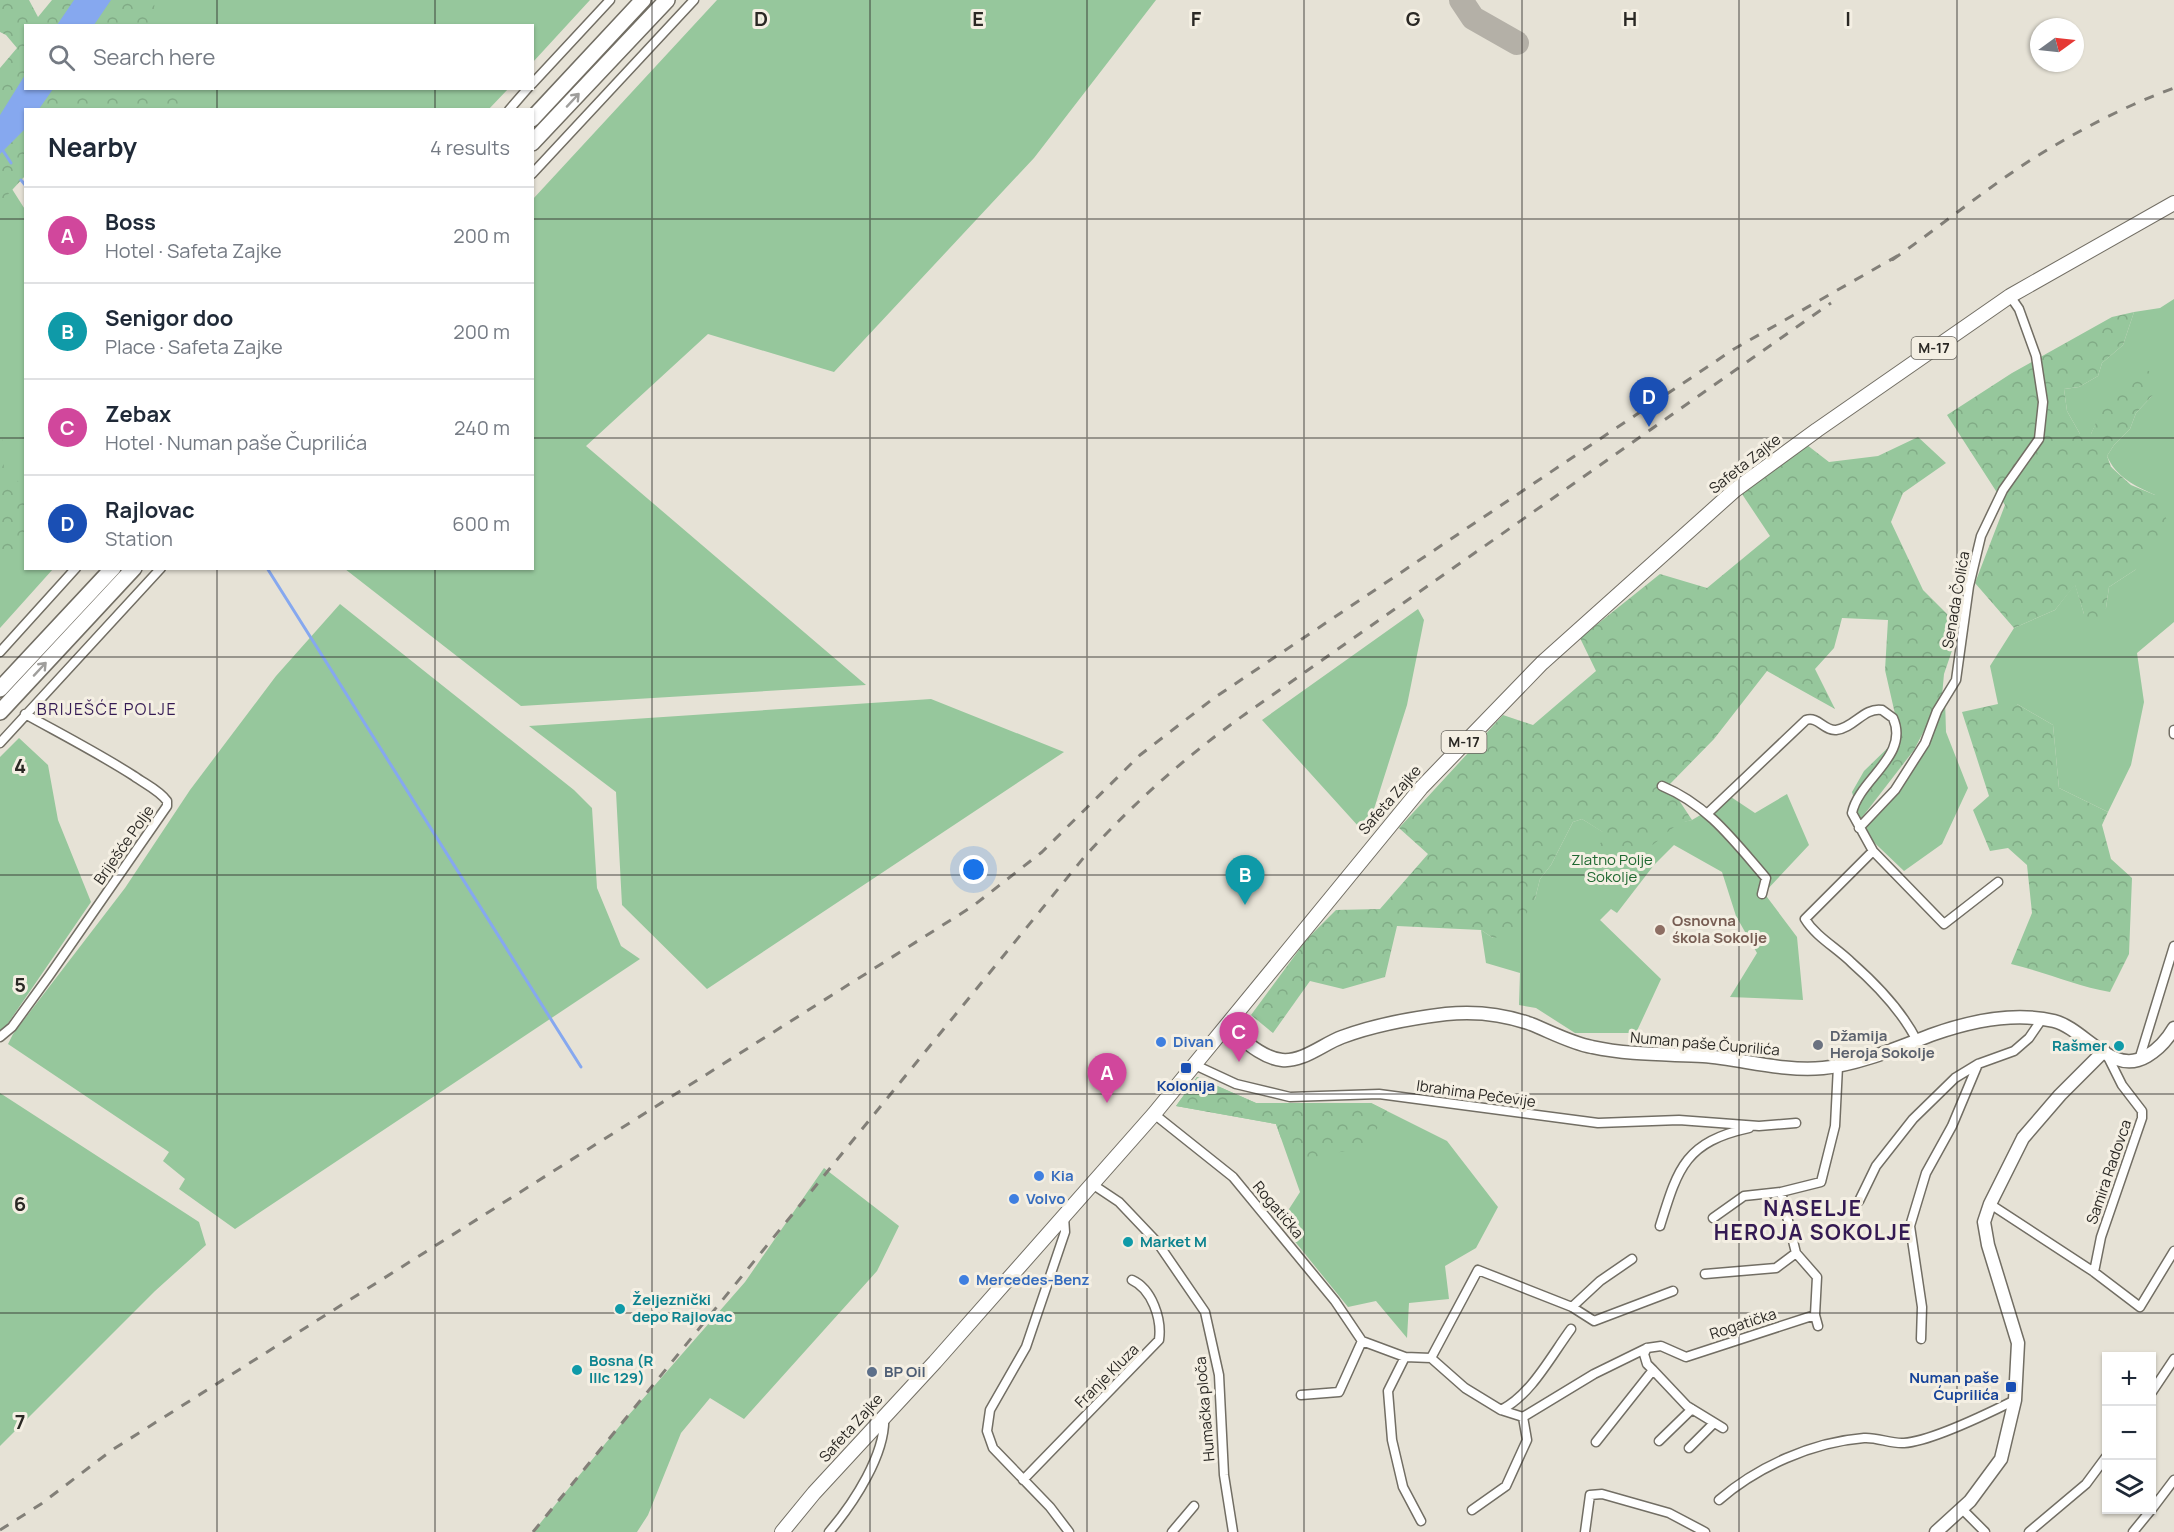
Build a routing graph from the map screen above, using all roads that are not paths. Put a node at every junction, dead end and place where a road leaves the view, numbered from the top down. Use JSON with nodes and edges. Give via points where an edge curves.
{"nodes":[{"id":1,"x":610,"y":0,"type":"edge"},
{"id":2,"x":643,"y":0,"type":"edge"},
{"id":3,"x":667,"y":0,"type":"edge"},
{"id":4,"x":694,"y":0,"type":"edge"},
{"id":5,"x":534,"y":82,"type":"edge"},
{"id":6,"x":526,"y":90,"type":"edge"},
{"id":7,"x":511,"y":108,"type":"edge"},
{"id":8,"x":534,"y":117,"type":"edge"},
{"id":9,"x":534,"y":141,"type":"edge"},
{"id":10,"x":534,"y":172,"type":"edge"},
{"id":11,"x":2174,"y":203,"type":"edge"},
{"id":12,"x":2010,"y":296,"type":"junction"},
{"id":13,"x":74,"y":570,"type":"edge"},
{"id":14,"x":111,"y":570,"type":"edge"},
{"id":15,"x":132,"y":570,"type":"edge"},
{"id":16,"x":159,"y":570,"type":"edge"},
{"id":17,"x":0,"y":652,"type":"edge"},
{"id":18,"x":0,"y":689,"type":"edge"},
{"id":19,"x":0,"y":712,"type":"edge"},
{"id":20,"x":25,"y":714,"type":"junction"},
{"id":21,"x":0,"y":742,"type":"edge"},
{"id":22,"x":1662,"y":786,"type":"dead end"},
{"id":23,"x":1708,"y":813,"type":"junction"},
{"id":24,"x":1859,"y":828,"type":"junction"},
{"id":25,"x":1873,"y":851,"type":"junction"},
{"id":26,"x":1998,"y":882,"type":"dead end"},
{"id":27,"x":1762,"y":894,"type":"dead end"},
{"id":28,"x":2174,"y":946,"type":"edge"},
{"id":29,"x":2042,"y":1019,"type":"junction"},
{"id":30,"x":1226,"y":1026,"type":"junction"},
{"id":31,"x":2174,"y":1028,"type":"edge"},
{"id":32,"x":0,"y":1037,"type":"edge"},
{"id":33,"x":1917,"y":1041,"type":"junction"},
{"id":34,"x":2105,"y":1053,"type":"junction"},
{"id":35,"x":2139,"y":1061,"type":"junction"},
{"id":36,"x":1978,"y":1064,"type":"junction"},
{"id":37,"x":1195,"y":1065,"type":"junction"},
{"id":38,"x":1838,"y":1066,"type":"junction"},
{"id":39,"x":1154,"y":1114,"type":"junction"},
{"id":40,"x":1796,"y":1123,"type":"dead end"},
{"id":41,"x":1759,"y":1126,"type":"junction"},
{"id":42,"x":1092,"y":1184,"type":"junction"},
{"id":43,"x":1781,"y":1192,"type":"junction"},
{"id":44,"x":1859,"y":1201,"type":"dead end"},
{"id":45,"x":1990,"y":1204,"type":"junction"},
{"id":46,"x":1064,"y":1217,"type":"junction"},
{"id":47,"x":1713,"y":1218,"type":"dead end"},
{"id":48,"x":1660,"y":1226,"type":"dead end"},
{"id":49,"x":2174,"y":1251,"type":"edge"},
{"id":50,"x":1796,"y":1253,"type":"junction"},
{"id":51,"x":1632,"y":1259,"type":"dead end"},
{"id":52,"x":2094,"y":1272,"type":"junction"},
{"id":53,"x":1705,"y":1274,"type":"dead end"},
{"id":54,"x":1132,"y":1280,"type":"dead end"},
{"id":55,"x":1673,"y":1291,"type":"dead end"},
{"id":56,"x":1572,"y":1307,"type":"junction"},
{"id":57,"x":1815,"y":1315,"type":"junction"},
{"id":58,"x":1818,"y":1326,"type":"dead end"},
{"id":59,"x":1571,"y":1329,"type":"dead end"},
{"id":60,"x":1921,"y":1339,"type":"dead end"},
{"id":61,"x":1362,"y":1341,"type":"junction"},
{"id":62,"x":1647,"y":1348,"type":"junction"},
{"id":63,"x":1405,"y":1357,"type":"junction"},
{"id":64,"x":1431,"y":1358,"type":"junction"},
{"id":65,"x":2174,"y":1359,"type":"edge"},
{"id":66,"x":1653,"y":1370,"type":"junction"},
{"id":67,"x":2156,"y":1385,"type":"edge"},
{"id":68,"x":1301,"y":1395,"type":"dead end"},
{"id":69,"x":2015,"y":1400,"type":"junction"},
{"id":70,"x":1692,"y":1409,"type":"junction"},
{"id":71,"x":1501,"y":1410,"type":"junction"},
{"id":72,"x":884,"y":1415,"type":"junction"},
{"id":73,"x":1523,"y":1418,"type":"junction"},
{"id":74,"x":1713,"y":1424,"type":"junction"},
{"id":75,"x":1723,"y":1428,"type":"dead end"},
{"id":76,"x":1659,"y":1441,"type":"dead end"},
{"id":77,"x":1596,"y":1442,"type":"dead end"},
{"id":78,"x":1689,"y":1448,"type":"dead end"},
{"id":79,"x":2103,"y":1460,"type":"edge"},
{"id":80,"x":1023,"y":1480,"type":"junction"},
{"id":81,"x":2174,"y":1480,"type":"edge"},
{"id":82,"x":1719,"y":1500,"type":"dead end"},
{"id":83,"x":2156,"y":1503,"type":"edge"},
{"id":84,"x":1194,"y":1506,"type":"dead end"},
{"id":85,"x":1962,"y":1509,"type":"junction"},
{"id":86,"x":1472,"y":1510,"type":"dead end"},
{"id":87,"x":2147,"y":1514,"type":"edge"},
{"id":88,"x":1422,"y":1521,"type":"dead end"},
{"id":89,"x":782,"y":1532,"type":"edge"},
{"id":90,"x":829,"y":1532,"type":"edge"},
{"id":91,"x":1069,"y":1532,"type":"edge"},
{"id":92,"x":1172,"y":1532,"type":"edge"},
{"id":93,"x":1233,"y":1532,"type":"edge"},
{"id":94,"x":1585,"y":1532,"type":"edge"},
{"id":95,"x":1705,"y":1532,"type":"edge"},
{"id":96,"x":1936,"y":1532,"type":"edge"},
{"id":97,"x":1985,"y":1532,"type":"edge"},
{"id":98,"x":2029,"y":1532,"type":"edge"},
{"id":99,"x":2133,"y":1532,"type":"edge"}],
"edges":[{"from":1,"to":5,"type":"street"},
{"from":2,"to":8,"type":"highway"},
{"from":9,"to":3,"type":"highway","one_way":true},
{"from":4,"to":10,"type":"street"},
{"from":6,"to":7,"type":"street"},
{"from":11,"to":12,"type":"main road","name":"Safeta Zajke","number":"M-17"},
{"from":12,"to":24,"type":"street","name":"Senada Čolića","via":[[2019,309],[2036,356],[2043,402],[2038,439],[2003,490],[1981,536],[1969,586],[1956,680],[1937,711],[1925,743],[1895,790]]},
{"from":12,"to":30,"type":"main road","name":"Safeta Zajke","number":"M-17","via":[[1735,490],[1542,663],[1421,788]]},
{"from":13,"to":17,"type":"street"},
{"from":14,"to":18,"type":"highway"},
{"from":19,"to":15,"type":"highway","one_way":true},
{"from":16,"to":20,"type":"street"},
{"from":20,"to":21,"type":"street"},
{"from":20,"to":32,"type":"street","name":"Briješće Polje","via":[[163,795],[167,806],[50,976]]},
{"from":22,"to":23,"type":"street","via":[[1687,796]]},
{"from":23,"to":24,"type":"street","via":[[1806,720],[1815,720],[1831,730],[1869,711],[1882,710],[1893,718],[1897,738],[1884,765],[1854,806],[1852,813]]},
{"from":23,"to":27,"type":"street","via":[[1766,878]]},
{"from":24,"to":25,"type":"street"},
{"from":25,"to":26,"type":"street","via":[[1944,924]]},
{"from":25,"to":33,"type":"street","via":[[1806,919],[1904,1017]]},
{"from":28,"to":35,"type":"street"},
{"from":29,"to":33,"type":"street","name":"Numan paše Čuprilića","via":[[1989,1020]]},
{"from":29,"to":34,"type":"street","name":"Numan paše Čuprilića","via":[[2070,1028]]},
{"from":29,"to":36,"type":"street","via":[[2020,1046]]},
{"from":30,"to":37,"type":"main road","name":"Safeta Zajke","number":"M-17"},
{"from":30,"to":38,"type":"street","name":"Numan paše Čuprilića","via":[[1260,1052],[1283,1061],[1357,1032],[1443,1014],[1473,1012],[1517,1020],[1582,1044],[1624,1053],[1702,1056],[1810,1069]]},
{"from":31,"to":35,"type":"street","via":[[2162,1046]]},
{"from":33,"to":38,"type":"street","name":"Numan paše Čuprilića"},
{"from":34,"to":35,"type":"street","via":[[2115,1060]]},
{"from":34,"to":45,"type":"street","via":[[2060,1095],[2023,1138]]},
{"from":34,"to":52,"type":"street","name":"Samira Radovca","via":[[2142,1111],[2142,1118],[2101,1237]]},
{"from":36,"to":44,"type":"street","via":[[1955,1078],[1913,1119],[1876,1166]]},
{"from":36,"to":60,"type":"street","via":[[1952,1126],[1926,1173],[1910,1226],[1922,1308]]},
{"from":37,"to":39,"type":"main road","name":"Safeta Zajke","number":"M-17"},
{"from":37,"to":41,"type":"street","name":"Ibrahima Pečevije","via":[[1236,1084],[1290,1097],[1379,1094],[1598,1123],[1679,1120]]},
{"from":38,"to":43,"type":"street","via":[[1835,1126],[1821,1182]]},
{"from":39,"to":42,"type":"main road","name":"Safeta Zajke","number":"M-17"},
{"from":39,"to":61,"type":"street","name":"Rogatička","via":[[1233,1177],[1335,1301]]},
{"from":40,"to":41,"type":"street","name":"Ibrahima Pečevije"},
{"from":41,"to":48,"type":"street","name":"Ibrahima Pečevije","via":[[1720,1134],[1689,1155],[1673,1184]]},
{"from":42,"to":46,"type":"main road","name":"Safeta Zajke","number":"M-17"},
{"from":42,"to":93,"type":"street","name":"Humačka ploča","via":[[1119,1202],[1157,1242],[1205,1312],[1219,1375],[1224,1475]]},
{"from":43,"to":47,"type":"street","via":[[1744,1196]]},
{"from":43,"to":50,"type":"street"},
{"from":45,"to":52,"type":"street"},
{"from":45,"to":69,"type":"street","via":[[1984,1222],[1988,1245],[2018,1343]]},
{"from":46,"to":72,"type":"main road","name":"Safeta Zajke","number":"M-17"},
{"from":46,"to":80,"type":"street","via":[[1065,1232],[1026,1347],[987,1420],[988,1440]]},
{"from":49,"to":52,"type":"street","via":[[2140,1307]]},
{"from":50,"to":53,"type":"street","via":[[1776,1268]]},
{"from":50,"to":57,"type":"street","via":[[1817,1277]]},
{"from":51,"to":56,"type":"street"},
{"from":54,"to":80,"type":"street","name":"Franje Kluza","via":[[1148,1290],[1159,1340]]},
{"from":55,"to":56,"type":"street","via":[[1594,1322]]},
{"from":56,"to":64,"type":"street","via":[[1478,1270]]},
{"from":57,"to":58,"type":"street"},
{"from":57,"to":62,"type":"street","name":"Rogatička","via":[[1686,1357],[1661,1346]]},
{"from":59,"to":71,"type":"street","via":[[1513,1404]]},
{"from":61,"to":63,"type":"street"},
{"from":61,"to":68,"type":"street","via":[[1339,1392]]},
{"from":62,"to":66,"type":"street","via":[[1644,1354]]},
{"from":62,"to":73,"type":"street","via":[[1594,1374]]},
{"from":63,"to":64,"type":"street"},
{"from":63,"to":88,"type":"street","via":[[1388,1391],[1392,1440],[1404,1487]]},
{"from":64,"to":71,"type":"street","via":[[1465,1388]]},
{"from":65,"to":67,"type":"street"},
{"from":66,"to":70,"type":"street"},
{"from":66,"to":77,"type":"street"},
{"from":69,"to":82,"type":"street","via":[[1904,1443],[1865,1438],[1794,1455],[1739,1482]]},
{"from":69,"to":85,"type":"street","via":[[2001,1459]]},
{"from":70,"to":74,"type":"street"},
{"from":70,"to":76,"type":"street"},
{"from":71,"to":73,"type":"street"},
{"from":72,"to":89,"type":"main road","name":"Safeta Zajke","number":"M-17"},
{"from":72,"to":90,"type":"street","via":[[883,1440],[875,1458],[854,1500]]},
{"from":73,"to":86,"type":"street","via":[[1527,1440],[1506,1486]]},
{"from":74,"to":75,"type":"street"},
{"from":74,"to":78,"type":"street"},
{"from":79,"to":98,"type":"street","via":[[2086,1484]]},
{"from":80,"to":91,"type":"street"},
{"from":81,"to":83,"type":"street"},
{"from":84,"to":92,"type":"street"},
{"from":85,"to":96,"type":"street"},
{"from":85,"to":97,"type":"street"},
{"from":87,"to":99,"type":"street"},
{"from":94,"to":95,"type":"street","via":[[1590,1495],[1602,1494],[1669,1513]]}]}
